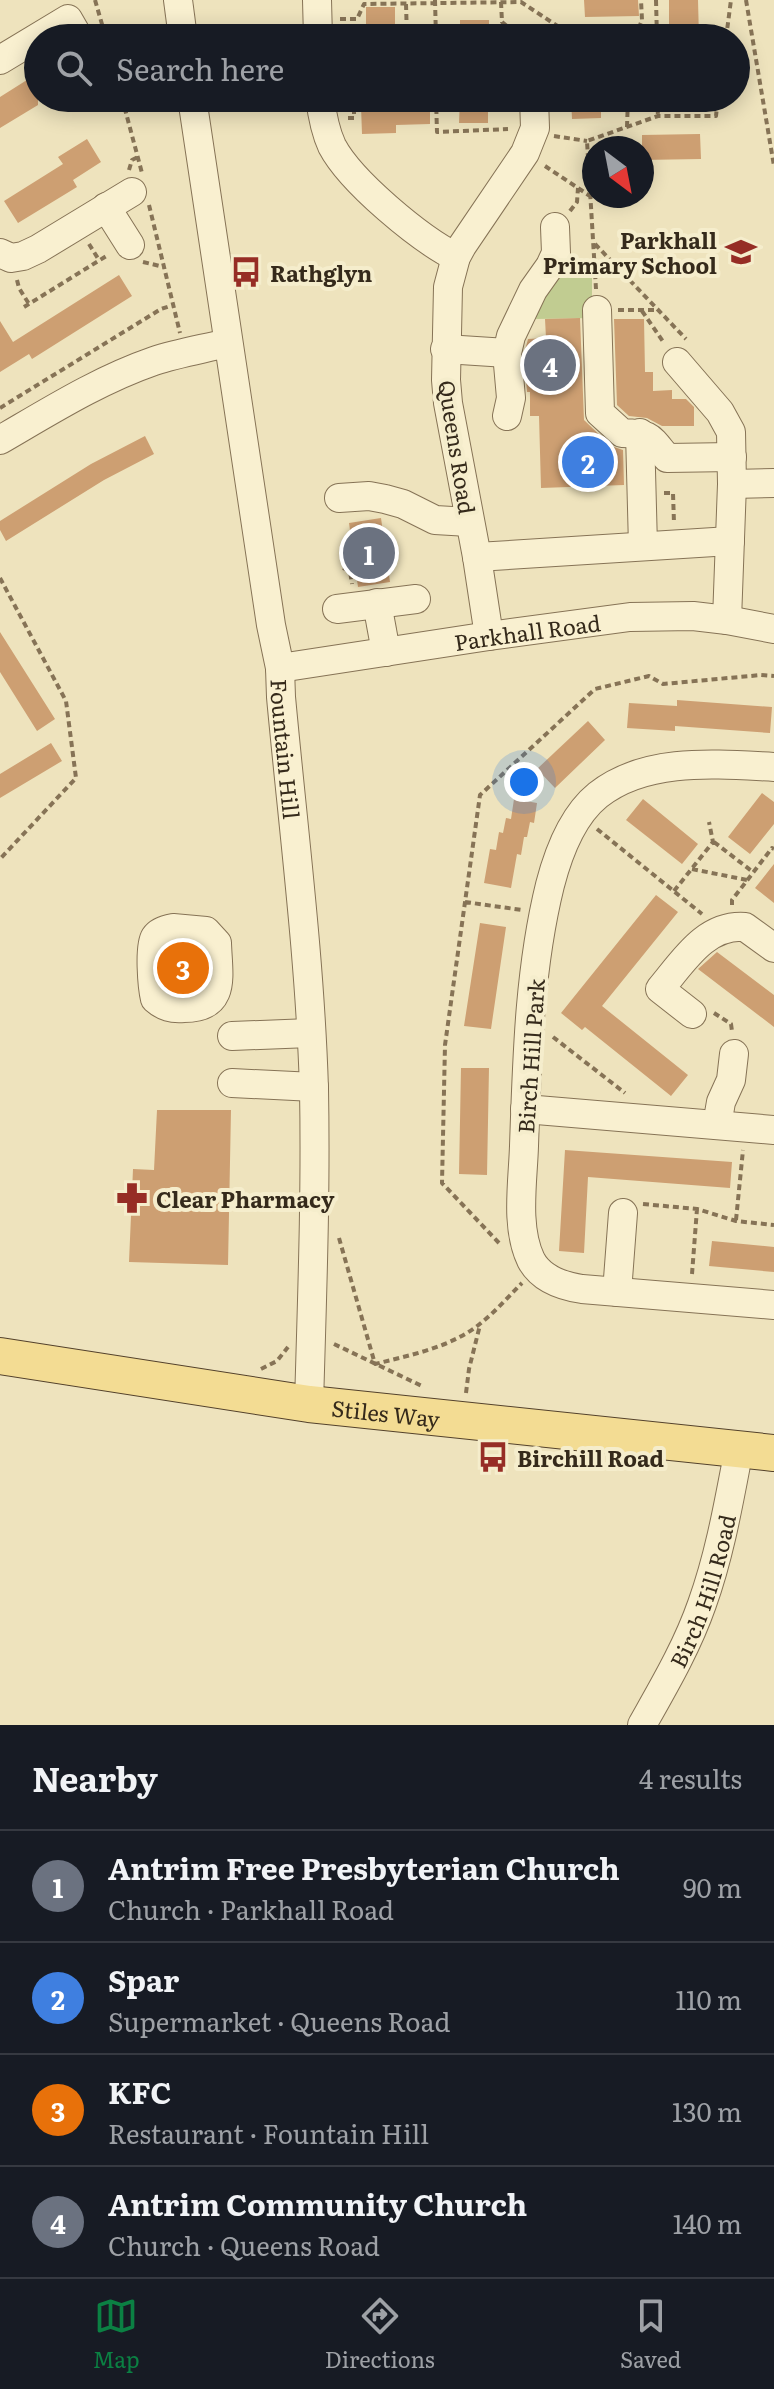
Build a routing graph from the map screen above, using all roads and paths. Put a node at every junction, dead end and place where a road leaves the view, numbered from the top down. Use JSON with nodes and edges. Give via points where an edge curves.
{"nodes":[{"id":1,"x":95,"y":0,"type":"edge"},
{"id":2,"x":178,"y":0,"type":"edge"},
{"id":3,"x":641,"y":0,"type":"edge"},
{"id":4,"x":656,"y":0,"type":"edge"},
{"id":5,"x":731,"y":0,"type":"edge"},
{"id":6,"x":746,"y":0,"type":"edge"},
{"id":7,"x":435,"y":1,"type":"edge"},
{"id":8,"x":516,"y":1,"type":"edge"},
{"id":9,"x":501,"y":2,"type":"edge"},
{"id":10,"x":406,"y":3,"type":"junction"},
{"id":11,"x":318,"y":15,"type":"edge"},
{"id":12,"x":102,"y":24,"type":"edge"},
{"id":13,"x":181,"y":24,"type":"edge"},
{"id":14,"x":407,"y":24,"type":"edge"},
{"id":15,"x":436,"y":24,"type":"edge"},
{"id":16,"x":504,"y":24,"type":"edge"},
{"id":17,"x":554,"y":24,"type":"edge"},
{"id":18,"x":640,"y":24,"type":"edge"},
{"id":19,"x":657,"y":24,"type":"edge"},
{"id":20,"x":728,"y":24,"type":"edge"},
{"id":21,"x":24,"y":46,"type":"edge"},
{"id":22,"x":0,"y":60,"type":"edge"},
{"id":23,"x":125,"y":112,"type":"edge"},
{"id":24,"x":194,"y":112,"type":"edge"},
{"id":25,"x":323,"y":112,"type":"edge"},
{"id":26,"x":436,"y":112,"type":"edge"},
{"id":27,"x":533,"y":112,"type":"edge"},
{"id":28,"x":628,"y":112,"type":"edge"},
{"id":29,"x":658,"y":112,"type":"edge"},
{"id":30,"x":716,"y":112,"type":"edge"},
{"id":31,"x":658,"y":116,"type":"junction"},
{"id":32,"x":627,"y":127,"type":"junction"},
{"id":33,"x":601,"y":136,"type":"edge"},
{"id":34,"x":531,"y":138,"type":"junction"},
{"id":35,"x":582,"y":141,"type":"edge"},
{"id":36,"x":774,"y":166,"type":"edge"},
{"id":37,"x":578,"y":188,"type":"junction"},
{"id":38,"x":582,"y":191,"type":"edge"},
{"id":39,"x":141,"y":192,"type":"junction"},
{"id":40,"x":577,"y":202,"type":"dead end"},
{"id":41,"x":106,"y":207,"type":"junction"},
{"id":42,"x":591,"y":208,"type":"edge"},
{"id":43,"x":555,"y":227,"type":"dead end"},
{"id":44,"x":87,"y":241,"type":"dead end"},
{"id":45,"x":593,"y":243,"type":"junction"},
{"id":46,"x":0,"y":253,"type":"edge"},
{"id":47,"x":126,"y":253,"type":"junction"},
{"id":48,"x":456,"y":257,"type":"junction"},
{"id":49,"x":99,"y":260,"type":"junction"},
{"id":50,"x":164,"y":267,"type":"junction"},
{"id":51,"x":19,"y":288,"type":"dead end"},
{"id":52,"x":173,"y":305,"type":"junction"},
{"id":53,"x":597,"y":310,"type":"junction"},
{"id":54,"x":641,"y":310,"type":"junction"},
{"id":55,"x":659,"y":310,"type":"junction"},
{"id":56,"x":227,"y":343,"type":"junction"},
{"id":57,"x":445,"y":349,"type":"junction"},
{"id":58,"x":682,"y":351,"type":"junction"},
{"id":59,"x":184,"y":352,"type":"junction"},
{"id":60,"x":507,"y":353,"type":"junction"},
{"id":61,"x":0,"y":408,"type":"edge"},
{"id":62,"x":507,"y":416,"type":"dead end"},
{"id":63,"x":640,"y":433,"type":"junction"},
{"id":64,"x":0,"y":440,"type":"edge"},
{"id":65,"x":732,"y":470,"type":"junction"},
{"id":66,"x":774,"y":483,"type":"edge"},
{"id":67,"x":339,"y":498,"type":"dead end"},
{"id":68,"x":469,"y":522,"type":"junction"},
{"id":69,"x":730,"y":541,"type":"junction"},
{"id":70,"x":643,"y":546,"type":"junction"},
{"id":71,"x":477,"y":557,"type":"junction"},
{"id":72,"x":0,"y":578,"type":"edge"},
{"id":73,"x":416,"y":599,"type":"dead end"},
{"id":74,"x":377,"y":603,"type":"junction"},
{"id":75,"x":337,"y":609,"type":"dead end"},
{"id":76,"x":727,"y":620,"type":"junction"},
{"id":77,"x":774,"y":629,"type":"edge"},
{"id":78,"x":489,"y":636,"type":"junction"},
{"id":79,"x":386,"y":652,"type":"junction"},
{"id":80,"x":280,"y":668,"type":"junction"},
{"id":81,"x":774,"y":767,"type":"edge"},
{"id":82,"x":579,"y":815,"type":"junction"},
{"id":83,"x":709,"y":822,"type":"dead end"},
{"id":84,"x":713,"y":842,"type":"junction"},
{"id":85,"x":774,"y":849,"type":"edge"},
{"id":86,"x":0,"y":859,"type":"edge"},
{"id":87,"x":692,"y":869,"type":"junction"},
{"id":88,"x":753,"y":872,"type":"junction"},
{"id":89,"x":747,"y":880,"type":"junction"},
{"id":90,"x":674,"y":891,"type":"junction"},
{"id":91,"x":738,"y":892,"type":"dead end"},
{"id":92,"x":465,"y":902,"type":"dead end"},
{"id":93,"x":545,"y":913,"type":"junction"},
{"id":94,"x":718,"y":931,"type":"junction"},
{"id":95,"x":774,"y":948,"type":"edge"},
{"id":96,"x":692,"y":1014,"type":"joint"},
{"id":97,"x":530,"y":1023,"type":"junction"},
{"id":98,"x":310,"y":1033,"type":"junction"},
{"id":99,"x":232,"y":1036,"type":"dead end"},
{"id":100,"x":734,"y":1054,"type":"joint"},
{"id":101,"x":232,"y":1083,"type":"dead end"},
{"id":102,"x":314,"y":1087,"type":"junction"},
{"id":103,"x":525,"y":1109,"type":"junction"},
{"id":104,"x":647,"y":1119,"type":"junction"},
{"id":105,"x":717,"y":1125,"type":"junction"},
{"id":106,"x":746,"y":1127,"type":"junction"},
{"id":107,"x":774,"y":1130,"type":"edge"},
{"id":108,"x":314,"y":1209,"type":"junction"},
{"id":109,"x":697,"y":1209,"type":"junction"},
{"id":110,"x":623,"y":1213,"type":"joint"},
{"id":111,"x":736,"y":1221,"type":"junction"},
{"id":112,"x":774,"y":1225,"type":"edge"},
{"id":113,"x":533,"y":1264,"type":"junction"},
{"id":114,"x":617,"y":1292,"type":"junction"},
{"id":115,"x":690,"y":1297,"type":"junction"},
{"id":116,"x":774,"y":1305,"type":"edge"},
{"id":117,"x":480,"y":1325,"type":"junction"},
{"id":118,"x":0,"y":1356,"type":"edge"},
{"id":119,"x":466,"y":1398,"type":"dead end"},
{"id":120,"x":309,"y":1404,"type":"junction"},
{"id":121,"x":757,"y":1451,"type":"edge"},
{"id":122,"x":642,"y":1725,"type":"edge"}],
"edges":[{"from":1,"to":12,"type":"path"},
{"from":2,"to":13,"type":"street"},
{"from":3,"to":18,"type":"path"},
{"from":4,"to":19,"type":"path"},
{"from":5,"to":20,"type":"path"},
{"from":6,"to":36,"type":"path"},
{"from":7,"to":9,"type":"path"},
{"from":7,"to":10,"type":"path"},
{"from":7,"to":15,"type":"path"},
{"from":8,"to":9,"type":"path"},
{"from":8,"to":17,"type":"path"},
{"from":9,"to":16,"type":"path"},
{"from":10,"to":11,"type":"path","via":[[364,4],[357,19]]},
{"from":10,"to":14,"type":"path"},
{"from":21,"to":22,"type":"street"},
{"from":23,"to":39,"type":"path"},
{"from":24,"to":56,"type":"street","name":"Fountain Hill"},
{"from":25,"to":48,"type":"street","via":[[327,135],[344,165],[413,230]]},
{"from":26,"to":34,"type":"path","via":[[437,132]]},
{"from":27,"to":34,"type":"street"},
{"from":28,"to":32,"type":"path"},
{"from":29,"to":31,"type":"path"},
{"from":30,"to":31,"type":"path"},
{"from":31,"to":32,"type":"path"},
{"from":32,"to":33,"type":"path"},
{"from":34,"to":35,"type":"path"},
{"from":34,"to":37,"type":"path"},
{"from":34,"to":48,"type":"street","name":"Queens Road"},
{"from":37,"to":38,"type":"path"},
{"from":37,"to":40,"type":"path"},
{"from":39,"to":41,"type":"street"},
{"from":39,"to":50,"type":"path"},
{"from":41,"to":46,"type":"street","via":[[23,256],[7,258]]},
{"from":41,"to":47,"type":"street"},
{"from":42,"to":45,"type":"path"},
{"from":43,"to":60,"type":"street","via":[[556,253]]},
{"from":44,"to":49,"type":"path"},
{"from":45,"to":53,"type":"path"},
{"from":45,"to":55,"type":"path"},
{"from":47,"to":49,"type":"path"},
{"from":47,"to":50,"type":"path"},
{"from":48,"to":57,"type":"street","name":"Queens Road","via":[[448,287]]},
{"from":49,"to":51,"type":"path","via":[[27,306]]},
{"from":50,"to":52,"type":"path"},
{"from":52,"to":59,"type":"path"},
{"from":52,"to":61,"type":"path"},
{"from":53,"to":54,"type":"path"},
{"from":53,"to":63,"type":"street","via":[[600,413],[622,433]]},
{"from":54,"to":55,"type":"path"},
{"from":54,"to":58,"type":"path"},
{"from":55,"to":58,"type":"path"},
{"from":56,"to":59,"type":"street"},
{"from":56,"to":80,"type":"street","name":"Fountain Hill"},
{"from":57,"to":60,"type":"street"},
{"from":57,"to":68,"type":"street","name":"Queens Road","via":[[448,403]]},
{"from":58,"to":65,"type":"street","via":[[727,423]]},
{"from":59,"to":64,"type":"street","via":[[108,379]]},
{"from":60,"to":62,"type":"street"},
{"from":63,"to":65,"type":"street","via":[[650,436],[667,458]]},
{"from":63,"to":70,"type":"street"},
{"from":65,"to":66,"type":"street"},
{"from":65,"to":69,"type":"street"},
{"from":67,"to":68,"type":"street","via":[[369,496],[403,504],[435,520]]},
{"from":68,"to":71,"type":"street","name":"Queens Road"},
{"from":69,"to":70,"type":"street"},
{"from":69,"to":76,"type":"street"},
{"from":70,"to":71,"type":"street"},
{"from":71,"to":78,"type":"street","name":"Queens Road"},
{"from":72,"to":86,"type":"path","via":[[66,701],[76,778]]},
{"from":73,"to":74,"type":"street"},
{"from":74,"to":75,"type":"street"},
{"from":74,"to":79,"type":"street"},
{"from":76,"to":77,"type":"street","name":"Parkhall Road"},
{"from":76,"to":78,"type":"street","name":"Parkhall Road","via":[[630,617]]},
{"from":78,"to":79,"type":"street","name":"Parkhall Road"},
{"from":79,"to":80,"type":"street","name":"Parkhall Road"},
{"from":80,"to":98,"type":"street","name":"Fountain Hill"},
{"from":81,"to":82,"type":"street","name":"Birch Hill Park","via":[[702,765],[643,771],[610,786]]},
{"from":82,"to":90,"type":"path"},
{"from":82,"to":93,"type":"street","name":"Birch Hill Park","via":[[560,854]]},
{"from":83,"to":84,"type":"path"},
{"from":84,"to":87,"type":"path"},
{"from":84,"to":88,"type":"path"},
{"from":85,"to":88,"type":"path"},
{"from":87,"to":89,"type":"path"},
{"from":87,"to":90,"type":"path"},
{"from":88,"to":89,"type":"path"},
{"from":89,"to":91,"type":"path"},
{"from":90,"to":94,"type":"path"},
{"from":92,"to":93,"type":"path"},
{"from":93,"to":97,"type":"street","name":"Birch Hill Park"},
{"from":94,"to":95,"type":"street","via":[[745,927]]},
{"from":94,"to":96,"type":"street","via":[[697,946],[660,989]]},
{"from":96,"to":100,"type":"path","via":[[716,1013],[731,1024]]},
{"from":97,"to":103,"type":"street","name":"Birch Hill Park"},
{"from":97,"to":104,"type":"path","via":[[639,1103]]},
{"from":98,"to":99,"type":"street"},
{"from":98,"to":102,"type":"street","name":"Fountain Hill"},
{"from":100,"to":105,"type":"street"},
{"from":101,"to":102,"type":"street"},
{"from":102,"to":108,"type":"street","name":"Fountain Hill"},
{"from":103,"to":104,"type":"street"},
{"from":103,"to":113,"type":"street","name":"Birch Hill Park","via":[[522,1206]]},
{"from":104,"to":105,"type":"street"},
{"from":105,"to":106,"type":"street"},
{"from":106,"to":107,"type":"street"},
{"from":106,"to":111,"type":"path"},
{"from":108,"to":117,"type":"path","via":[[335,1224],[375,1364],[430,1349]]},
{"from":108,"to":120,"type":"street","name":"Fountain Hill"},
{"from":109,"to":110,"type":"path","via":[[640,1204]]},
{"from":109,"to":111,"type":"path"},
{"from":109,"to":115,"type":"path"},
{"from":110,"to":114,"type":"street"},
{"from":111,"to":112,"type":"path"},
{"from":113,"to":114,"type":"street","via":[[566,1286]]},
{"from":113,"to":117,"type":"path","via":[[524,1281]]},
{"from":114,"to":115,"type":"street"},
{"from":115,"to":116,"type":"street"},
{"from":117,"to":119,"type":"path"},
{"from":118,"to":120,"type":"main road","name":"Stiles Way"},
{"from":120,"to":121,"type":"main road","name":"Stiles Way"},
{"from":121,"to":122,"type":"street","name":"Birch Hill Road","via":[[678,1662]]}]}
